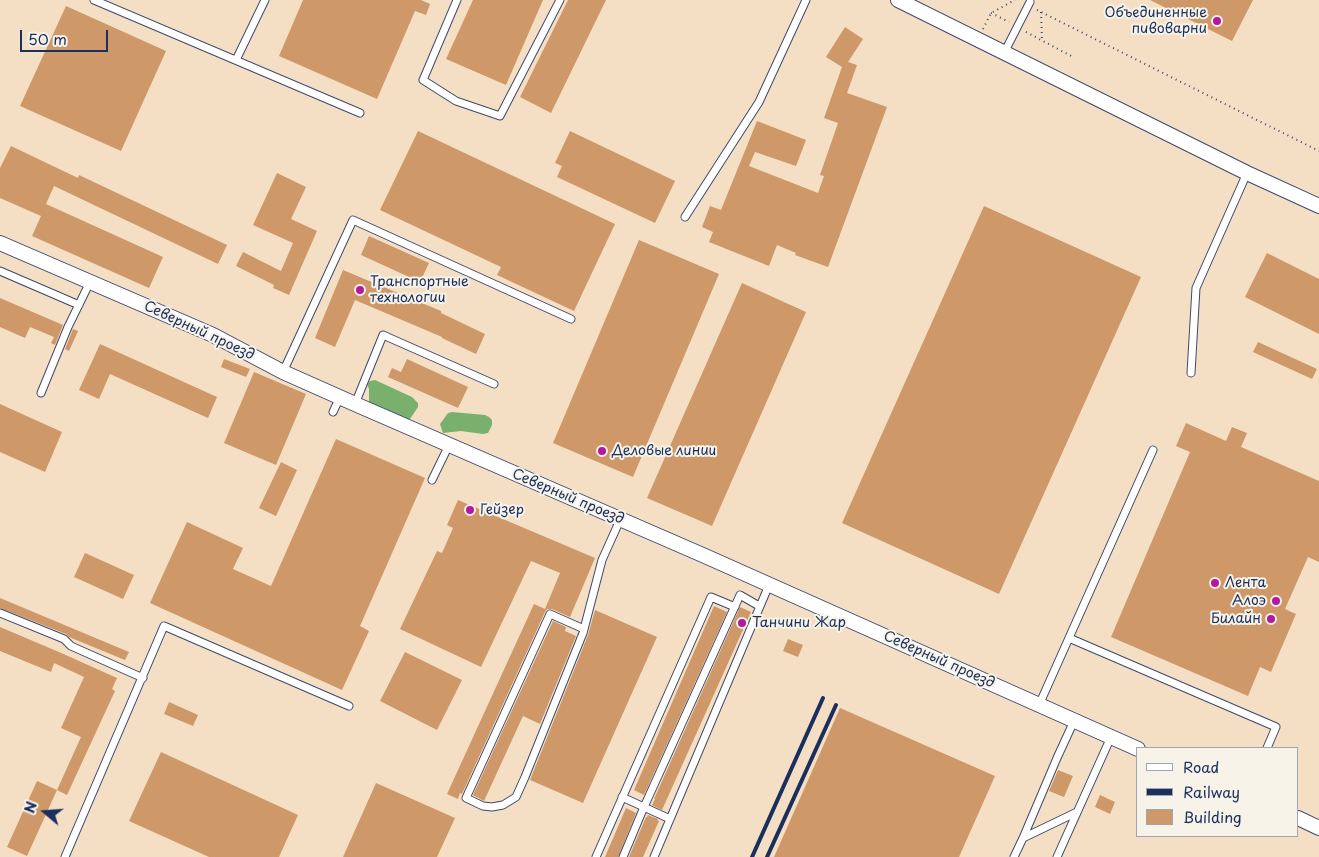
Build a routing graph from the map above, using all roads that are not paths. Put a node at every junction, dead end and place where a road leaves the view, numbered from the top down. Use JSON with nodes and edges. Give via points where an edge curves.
{"nodes":[{"id":1,"x":94,"y":0,"type":"edge"},
{"id":2,"x":265,"y":0,"type":"edge"},
{"id":3,"x":457,"y":0,"type":"edge"},
{"id":4,"x":560,"y":0,"type":"edge"},
{"id":5,"x":806,"y":0,"type":"edge"},
{"id":6,"x":898,"y":0,"type":"edge"},
{"id":7,"x":1029,"y":4,"type":"road end"},
{"id":8,"x":1004,"y":53,"type":"junction"},
{"id":9,"x":236,"y":60,"type":"junction"},
{"id":10,"x":360,"y":113,"type":"dead end"},
{"id":11,"x":1247,"y":173,"type":"junction"},
{"id":12,"x":1319,"y":206,"type":"edge"},
{"id":13,"x":685,"y":217,"type":"dead end"},
{"id":14,"x":0,"y":243,"type":"edge"},
{"id":15,"x":0,"y":271,"type":"edge"},
{"id":16,"x":90,"y":282,"type":"junction"},
{"id":17,"x":79,"y":305,"type":"junction"},
{"id":18,"x":570,"y":319,"type":"dead end"},
{"id":19,"x":283,"y":372,"type":"junction"},
{"id":20,"x":1191,"y":373,"type":"dead end"},
{"id":21,"x":494,"y":384,"type":"dead end"},
{"id":22,"x":42,"y":393,"type":"dead end"},
{"id":23,"x":340,"y":397,"type":"junction"},
{"id":24,"x":355,"y":404,"type":"junction"},
{"id":25,"x":333,"y":412,"type":"dead end"},
{"id":26,"x":449,"y":445,"type":"junction"},
{"id":27,"x":1153,"y":450,"type":"dead end"},
{"id":28,"x":432,"y":480,"type":"dead end"},
{"id":29,"x":620,"y":520,"type":"junction"},
{"id":30,"x":769,"y":585,"type":"junction"},
{"id":31,"x":760,"y":606,"type":"junction"},
{"id":32,"x":735,"y":607,"type":"junction"},
{"id":33,"x":0,"y":613,"type":"edge"},
{"id":34,"x":584,"y":629,"type":"junction"},
{"id":35,"x":1068,"y":638,"type":"junction"},
{"id":36,"x":143,"y":678,"type":"junction"},
{"id":37,"x":1039,"y":705,"type":"junction"},
{"id":38,"x":349,"y":706,"type":"dead end"},
{"id":39,"x":1074,"y":721,"type":"junction"},
{"id":40,"x":1111,"y":737,"type":"junction"},
{"id":41,"x":1267,"y":747,"type":"edge"},
{"id":42,"x":1136,"y":748,"type":"edge"},
{"id":43,"x":622,"y":797,"type":"junction"},
{"id":44,"x":644,"y":808,"type":"junction"},
{"id":45,"x":1077,"y":812,"type":"junction"},
{"id":46,"x":1299,"y":818,"type":"edge"},
{"id":47,"x":670,"y":819,"type":"junction"},
{"id":48,"x":1319,"y":828,"type":"edge"},
{"id":49,"x":1023,"y":838,"type":"junction"},
{"id":50,"x":65,"y":857,"type":"edge"},
{"id":51,"x":596,"y":857,"type":"edge"},
{"id":52,"x":623,"y":857,"type":"edge"},
{"id":53,"x":654,"y":857,"type":"edge"},
{"id":54,"x":1014,"y":857,"type":"edge"},
{"id":55,"x":1057,"y":857,"type":"edge"}],
"edges":[{"from":1,"to":9,"type":"lane"},
{"from":2,"to":9,"type":"lane"},
{"from":3,"to":4,"type":"lane","via":[[423,80],[456,101],[500,116]]},
{"from":5,"to":13,"type":"lane","via":[[759,102]]},
{"from":6,"to":8,"type":"street"},
{"from":7,"to":8,"type":"lane"},
{"from":8,"to":11,"type":"street"},
{"from":9,"to":10,"type":"lane"},
{"from":11,"to":12,"type":"street"},
{"from":11,"to":20,"type":"lane","via":[[1196,288]]},
{"from":14,"to":16,"type":"street","name":"Северный проезд"},
{"from":15,"to":17,"type":"lane"},
{"from":16,"to":17,"type":"lane"},
{"from":16,"to":19,"type":"street","name":"Северный проезд","via":[[214,335]]},
{"from":17,"to":22,"type":"lane"},
{"from":18,"to":19,"type":"lane","via":[[353,220]]},
{"from":19,"to":23,"type":"street","name":"Северный проезд"},
{"from":21,"to":24,"type":"lane","via":[[383,335]]},
{"from":23,"to":24,"type":"street","name":"Северный проезд"},
{"from":23,"to":25,"type":"lane"},
{"from":24,"to":26,"type":"street","name":"Северный проезд"},
{"from":26,"to":28,"type":"lane"},
{"from":26,"to":29,"type":"street","name":"Северный проезд"},
{"from":27,"to":35,"type":"lane"},
{"from":29,"to":30,"type":"street","name":"Северный проезд"},
{"from":29,"to":34,"type":"lane","via":[[602,560]]},
{"from":30,"to":31,"type":"lane"},
{"from":30,"to":37,"type":"street","name":"Северный проезд"},
{"from":31,"to":32,"type":"lane","via":[[740,595]]},
{"from":31,"to":47,"type":"lane"},
{"from":32,"to":43,"type":"lane","via":[[711,597]]},
{"from":32,"to":44,"type":"lane"},
{"from":33,"to":36,"type":"lane","via":[[64,639],[71,646]]},
{"from":34,"to":34,"type":"lane","via":[[516,797],[492,807],[466,798],[550,614]]},
{"from":35,"to":37,"type":"lane"},
{"from":35,"to":41,"type":"lane","via":[[1276,727]]},
{"from":36,"to":38,"type":"lane","via":[[164,626]]},
{"from":36,"to":50,"type":"lane"},
{"from":37,"to":39,"type":"street","name":"Северный проезд"},
{"from":39,"to":40,"type":"street","name":"Северный проезд"},
{"from":39,"to":49,"type":"lane"},
{"from":40,"to":42,"type":"street","name":"Северный проезд"},
{"from":40,"to":45,"type":"lane"},
{"from":43,"to":44,"type":"lane"},
{"from":43,"to":51,"type":"lane"},
{"from":44,"to":47,"type":"lane"},
{"from":44,"to":52,"type":"lane"},
{"from":45,"to":49,"type":"lane"},
{"from":45,"to":55,"type":"lane"},
{"from":46,"to":48,"type":"street"},
{"from":47,"to":53,"type":"lane"},
{"from":49,"to":54,"type":"lane"}]}
